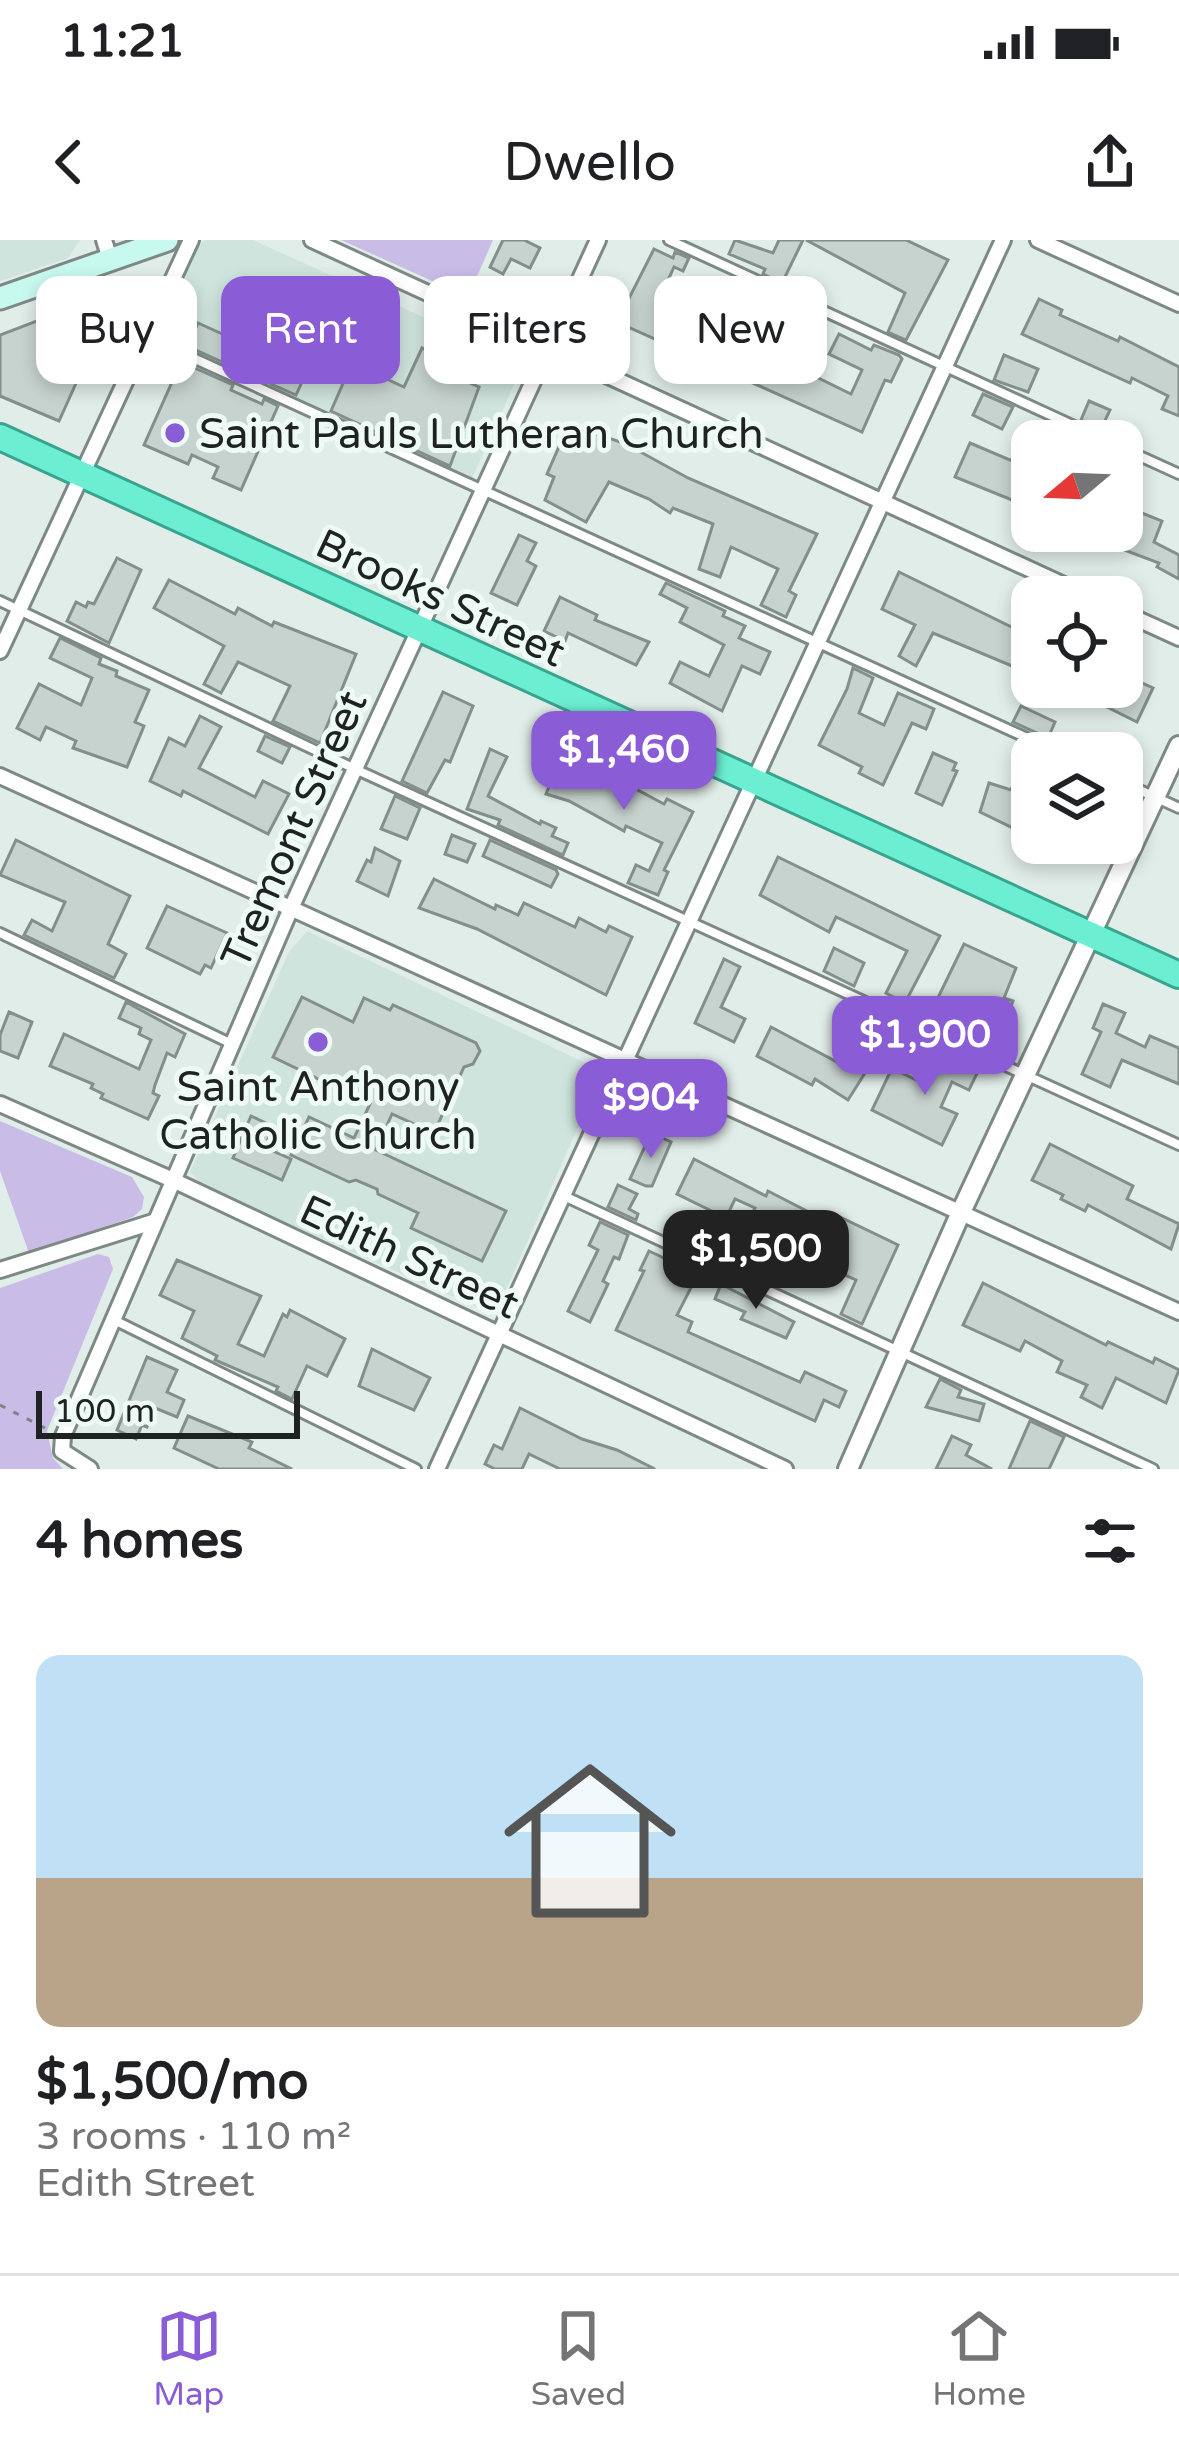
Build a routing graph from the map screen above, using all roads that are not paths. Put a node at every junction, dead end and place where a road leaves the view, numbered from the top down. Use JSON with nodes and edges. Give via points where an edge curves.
{"nodes":[{"id":1,"x":166,"y":240,"type":"edge"},
{"id":2,"x":191,"y":240,"type":"edge"},
{"id":3,"x":312,"y":240,"type":"edge"},
{"id":4,"x":598,"y":240,"type":"edge"},
{"id":5,"x":669,"y":240,"type":"edge"},
{"id":6,"x":1004,"y":240,"type":"edge"},
{"id":7,"x":1038,"y":240,"type":"edge"},
{"id":8,"x":107,"y":250,"type":"edge"},
{"id":9,"x":175,"y":276,"type":"edge"},
{"id":10,"x":581,"y":276,"type":"edge"},
{"id":11,"x":424,"y":292,"type":"edge"},
{"id":12,"x":0,"y":298,"type":"edge"},
{"id":13,"x":1179,"y":304,"type":"edge"},
{"id":14,"x":197,"y":360,"type":"edge"},
{"id":15,"x":945,"y":368,"type":"junction"},
{"id":16,"x":126,"y":384,"type":"edge"},
{"id":17,"x":531,"y":384,"type":"edge"},
{"id":18,"x":621,"y":384,"type":"edge"},
{"id":19,"x":1060,"y":420,"type":"edge"},
{"id":20,"x":0,"y":436,"type":"edge"},
{"id":21,"x":1143,"y":458,"type":"edge"},
{"id":22,"x":1179,"y":474,"type":"edge"},
{"id":23,"x":85,"y":475,"type":"junction"},
{"id":24,"x":483,"y":488,"type":"junction"},
{"id":25,"x":882,"y":503,"type":"junction"},
{"id":26,"x":1044,"y":576,"type":"edge"},
{"id":27,"x":0,"y":601,"type":"edge"},
{"id":28,"x":18,"y":609,"type":"junction"},
{"id":29,"x":1143,"y":622,"type":"edge"},
{"id":30,"x":418,"y":630,"type":"junction"},
{"id":31,"x":1179,"y":638,"type":"edge"},
{"id":32,"x":818,"y":641,"type":"junction"},
{"id":33,"x":0,"y":651,"type":"edge"},
{"id":34,"x":1015,"y":732,"type":"edge"},
{"id":35,"x":1179,"y":746,"type":"edge"},
{"id":36,"x":355,"y":770,"type":"junction"},
{"id":37,"x":0,"y":776,"type":"edge"},
{"id":38,"x":753,"y":784,"type":"junction"},
{"id":39,"x":1143,"y":791,"type":"edge"},
{"id":40,"x":1156,"y":797,"type":"junction"},
{"id":41,"x":1179,"y":808,"type":"edge"},
{"id":42,"x":292,"y":906,"type":"junction"},
{"id":43,"x":689,"y":922,"type":"junction"},
{"id":44,"x":0,"y":933,"type":"edge"},
{"id":45,"x":1092,"y":936,"type":"junction"},
{"id":46,"x":1179,"y":975,"type":"edge"},
{"id":47,"x":233,"y":1045,"type":"junction"},
{"id":48,"x":625,"y":1059,"type":"junction"},
{"id":49,"x":1028,"y":1075,"type":"junction"},
{"id":50,"x":2,"y":1106,"type":"edge"},
{"id":51,"x":1179,"y":1145,"type":"edge"},
{"id":52,"x":175,"y":1181,"type":"junction"},
{"id":53,"x":562,"y":1196,"type":"junction"},
{"id":54,"x":961,"y":1212,"type":"junction"},
{"id":55,"x":153,"y":1222,"type":"junction"},
{"id":56,"x":0,"y":1270,"type":"edge"},
{"id":57,"x":1179,"y":1312,"type":"edge"},
{"id":58,"x":112,"y":1319,"type":"junction"},
{"id":59,"x":499,"y":1335,"type":"junction"},
{"id":60,"x":899,"y":1353,"type":"junction"},
{"id":61,"x":90,"y":1469,"type":"edge"},
{"id":62,"x":416,"y":1469,"type":"edge"},
{"id":63,"x":437,"y":1469,"type":"edge"},
{"id":64,"x":785,"y":1469,"type":"edge"},
{"id":65,"x":848,"y":1469,"type":"edge"},
{"id":66,"x":1154,"y":1469,"type":"edge"}],
"edges":[{"from":1,"to":8,"type":"main road"},
{"from":2,"to":9,"type":"street"},
{"from":3,"to":11,"type":"street"},
{"from":4,"to":10,"type":"street","name":"Tremont Street"},
{"from":5,"to":15,"type":"lane"},
{"from":6,"to":15,"type":"street"},
{"from":7,"to":13,"type":"street"},
{"from":8,"to":12,"type":"main road"},
{"from":14,"to":24,"type":"lane"},
{"from":15,"to":19,"type":"lane"},
{"from":15,"to":25,"type":"street"},
{"from":16,"to":23,"type":"street"},
{"from":17,"to":24,"type":"street","name":"Tremont Street"},
{"from":18,"to":25,"type":"street"},
{"from":20,"to":23,"type":"highway","name":"Brooks Street"},
{"from":21,"to":22,"type":"lane"},
{"from":23,"to":28,"type":"street"},
{"from":23,"to":30,"type":"highway","name":"Brooks Street"},
{"from":24,"to":30,"type":"street","name":"Tremont Street"},
{"from":24,"to":32,"type":"lane"},
{"from":25,"to":26,"type":"street"},
{"from":25,"to":32,"type":"street"},
{"from":27,"to":28,"type":"lane"},
{"from":28,"to":33,"type":"street"},
{"from":28,"to":36,"type":"lane"},
{"from":29,"to":31,"type":"street"},
{"from":30,"to":36,"type":"street","name":"Tremont Street"},
{"from":30,"to":38,"type":"highway","name":"Brooks Street"},
{"from":32,"to":34,"type":"lane"},
{"from":32,"to":38,"type":"street"},
{"from":35,"to":40,"type":"street"},
{"from":36,"to":42,"type":"street","name":"Tremont Street"},
{"from":36,"to":43,"type":"lane"},
{"from":37,"to":42,"type":"street"},
{"from":38,"to":43,"type":"street"},
{"from":38,"to":45,"type":"highway","name":"Brooks Street"},
{"from":39,"to":40,"type":"lane"},
{"from":40,"to":41,"type":"lane"},
{"from":40,"to":45,"type":"street"},
{"from":42,"to":47,"type":"street","name":"Tremont Street"},
{"from":42,"to":48,"type":"street"},
{"from":43,"to":48,"type":"street"},
{"from":43,"to":49,"type":"lane"},
{"from":44,"to":47,"type":"lane"},
{"from":45,"to":46,"type":"highway","name":"Brooks Street"},
{"from":45,"to":49,"type":"street"},
{"from":47,"to":52,"type":"street","name":"Tremont Street"},
{"from":48,"to":53,"type":"street"},
{"from":48,"to":54,"type":"street"},
{"from":49,"to":51,"type":"lane"},
{"from":49,"to":54,"type":"street"},
{"from":50,"to":52,"type":"street","name":"Edith Street"},
{"from":52,"to":55,"type":"street","name":"Tremont Street"},
{"from":52,"to":59,"type":"street","name":"Edith Street"},
{"from":53,"to":59,"type":"street"},
{"from":53,"to":60,"type":"lane"},
{"from":54,"to":57,"type":"street"},
{"from":54,"to":60,"type":"street"},
{"from":55,"to":56,"type":"street"},
{"from":55,"to":58,"type":"street","name":"Tremont Street"},
{"from":58,"to":61,"type":"street","name":"Tremont Street","via":[[63,1436],[62,1451]]},
{"from":58,"to":62,"type":"lane"},
{"from":59,"to":63,"type":"street"},
{"from":59,"to":64,"type":"street","name":"Edith Street"},
{"from":60,"to":65,"type":"street"},
{"from":60,"to":66,"type":"lane"}]}
